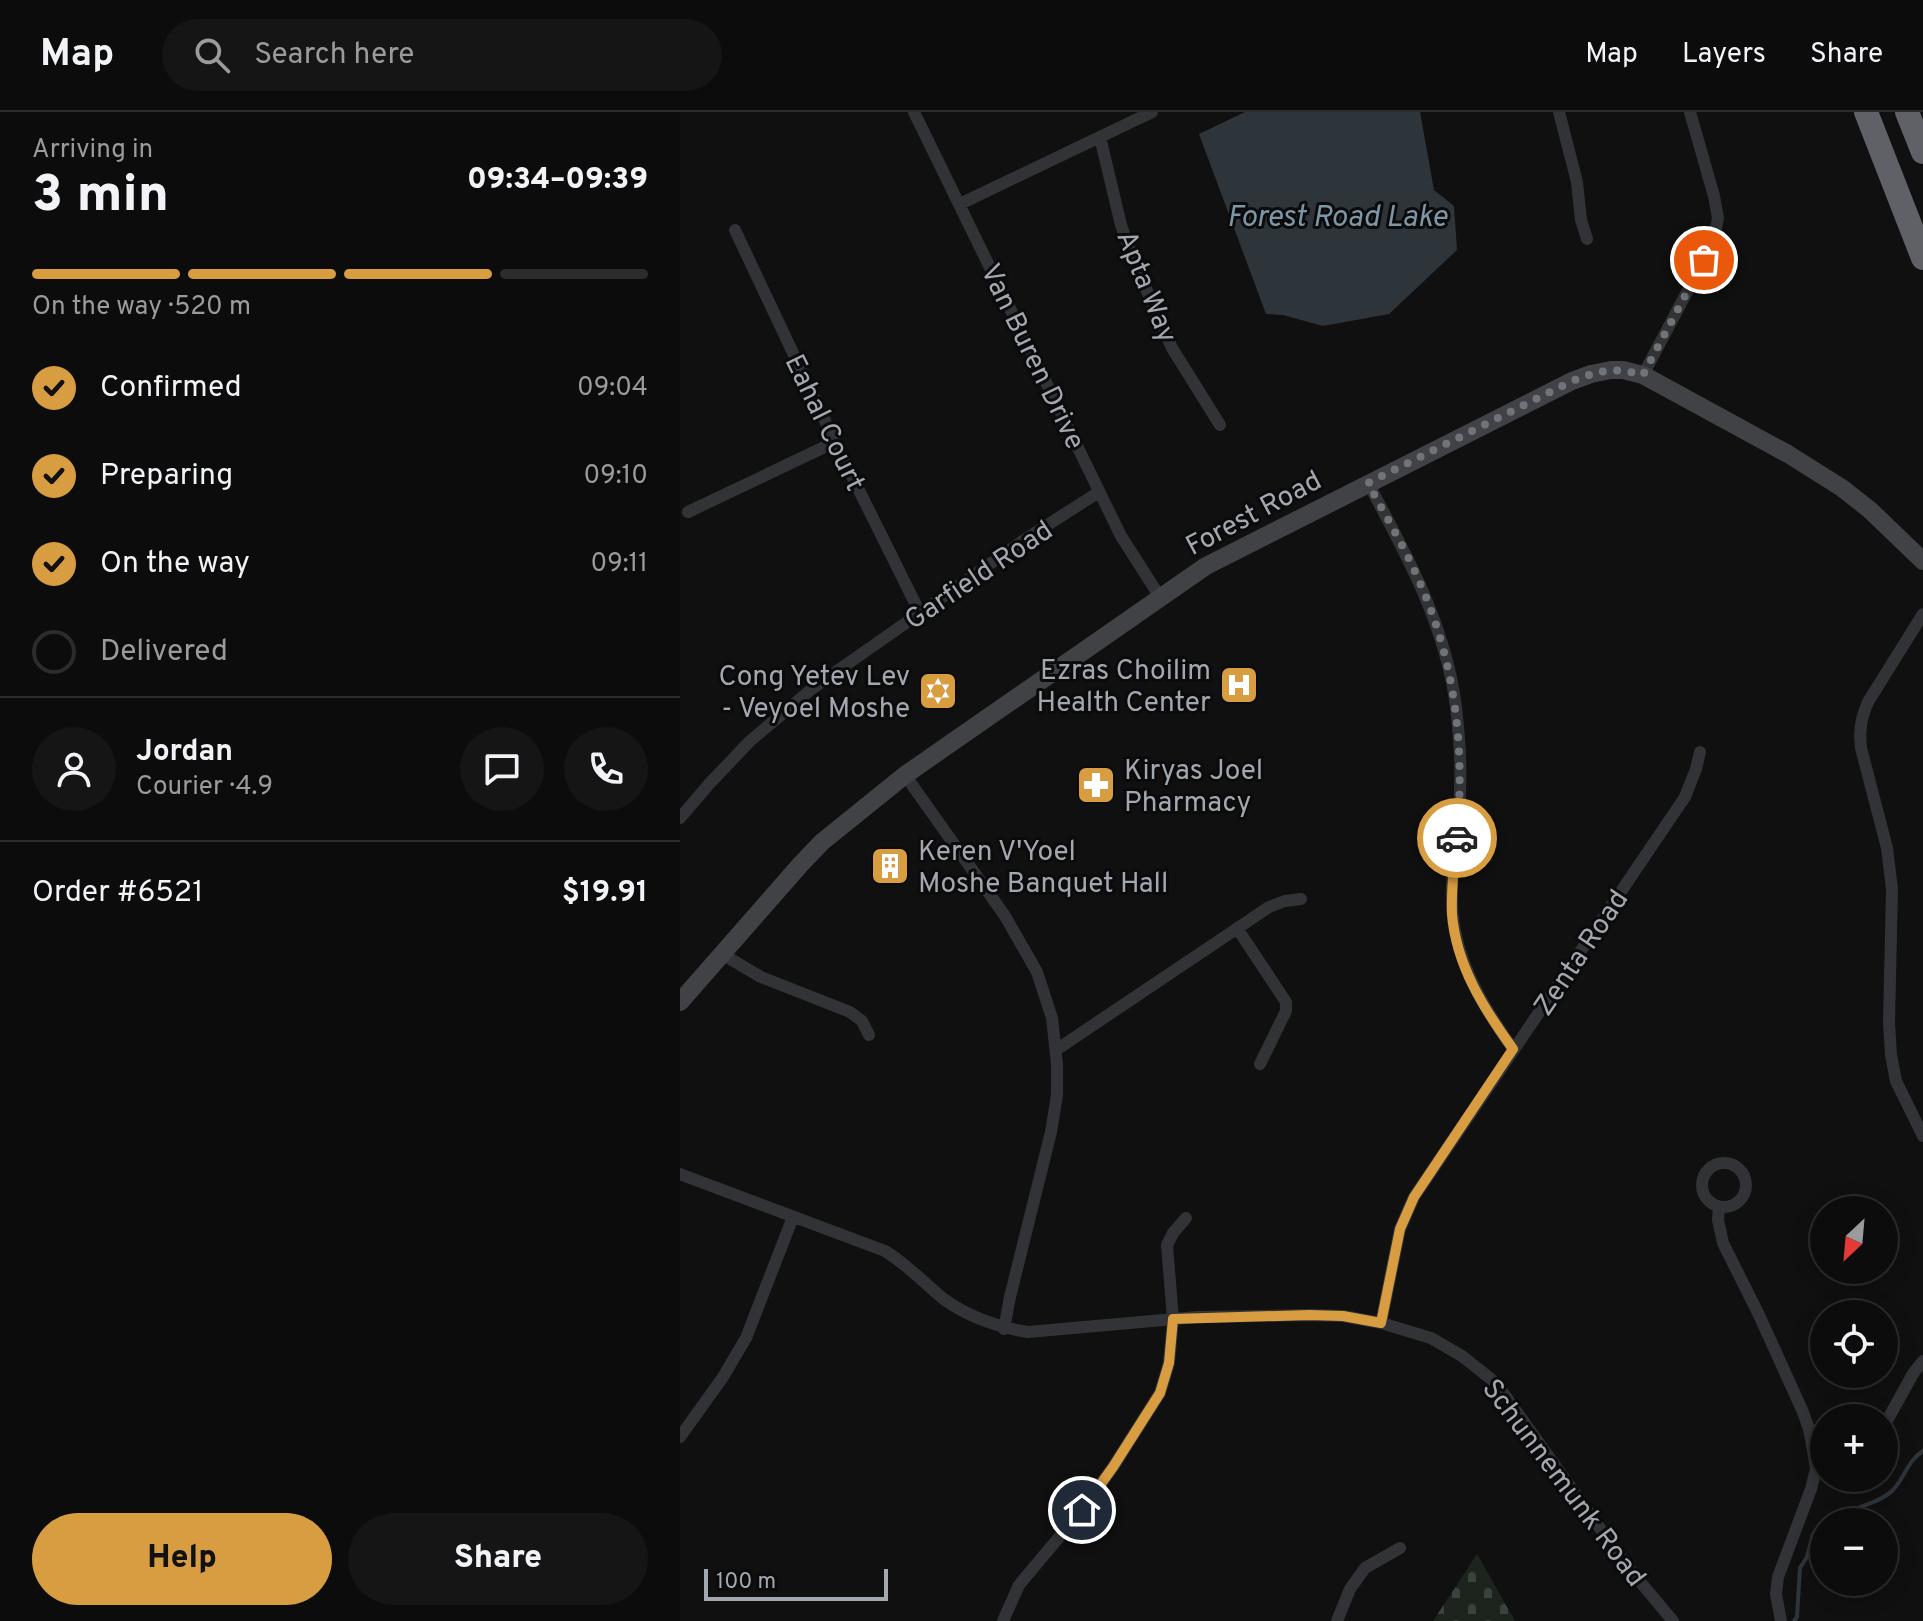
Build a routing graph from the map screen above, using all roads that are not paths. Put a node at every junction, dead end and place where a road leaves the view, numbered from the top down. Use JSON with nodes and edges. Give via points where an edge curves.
{"nodes":[{"id":1,"x":914,"y":112,"type":"edge"},
{"id":2,"x":1152,"y":112,"type":"edge"},
{"id":3,"x":1559,"y":112,"type":"edge"},
{"id":4,"x":1690,"y":112,"type":"edge"},
{"id":5,"x":1866,"y":112,"type":"edge"},
{"id":6,"x":1907,"y":112,"type":"edge"},
{"id":7,"x":1100,"y":137,"type":"junction"},
{"id":8,"x":1923,"y":152,"type":"edge"},
{"id":9,"x":960,"y":204,"type":"junction"},
{"id":10,"x":735,"y":230,"type":"dead end"},
{"id":11,"x":1587,"y":239,"type":"dead end"},
{"id":12,"x":1923,"y":258,"type":"edge"},
{"id":13,"x":1643,"y":375,"type":"junction"},
{"id":14,"x":1220,"y":425,"type":"dead end"},
{"id":15,"x":835,"y":442,"type":"junction"},
{"id":16,"x":1368,"y":483,"type":"junction"},
{"id":17,"x":1099,"y":492,"type":"junction"},
{"id":18,"x":688,"y":512,"type":"dead end"},
{"id":19,"x":1923,"y":561,"type":"edge"},
{"id":20,"x":1160,"y":597,"type":"junction"},
{"id":21,"x":920,"y":613,"type":"junction"},
{"id":22,"x":1923,"y":614,"type":"edge"},
{"id":23,"x":1700,"y":752,"type":"dead end"},
{"id":24,"x":905,"y":775,"type":"junction"},
{"id":25,"x":680,"y":818,"type":"edge"},
{"id":26,"x":1301,"y":899,"type":"dead end"},
{"id":27,"x":1237,"y":928,"type":"junction"},
{"id":28,"x":722,"y":954,"type":"junction"},
{"id":29,"x":680,"y":1002,"type":"edge"},
{"id":30,"x":869,"y":1035,"type":"dead end"},
{"id":31,"x":1513,"y":1049,"type":"junction"},
{"id":32,"x":1056,"y":1050,"type":"junction"},
{"id":33,"x":1260,"y":1064,"type":"dead end"},
{"id":34,"x":1923,"y":1136,"type":"edge"},
{"id":35,"x":680,"y":1174,"type":"edge"},
{"id":36,"x":1719,"y":1207,"type":"dead end"},
{"id":37,"x":793,"y":1217,"type":"junction"},
{"id":38,"x":1186,"y":1218,"type":"dead end"},
{"id":39,"x":1173,"y":1319,"type":"junction"},
{"id":40,"x":1381,"y":1323,"type":"junction"},
{"id":41,"x":1004,"y":1329,"type":"junction"},
{"id":42,"x":1923,"y":1361,"type":"edge"},
{"id":43,"x":1896,"y":1404,"type":"edge"},
{"id":44,"x":1810,"y":1433,"type":"edge"},
{"id":45,"x":680,"y":1437,"type":"edge"},
{"id":46,"x":1811,"y":1492,"type":"edge"},
{"id":47,"x":1400,"y":1548,"type":"dead end"},
{"id":48,"x":1003,"y":1621,"type":"edge"},
{"id":49,"x":1337,"y":1621,"type":"edge"},
{"id":50,"x":1673,"y":1621,"type":"edge"},
{"id":51,"x":1781,"y":1621,"type":"edge"}],
"edges":[{"from":1,"to":9,"type":"street","name":"Van Buren Drive"},
{"from":2,"to":7,"type":"street"},
{"from":3,"to":11,"type":"street"},
{"from":4,"to":13,"type":"street","via":[[1718,218],[1704,260]]},
{"from":5,"to":12,"type":"highway"},
{"from":6,"to":8,"type":"highway"},
{"from":7,"to":9,"type":"street"},
{"from":7,"to":14,"type":"street","name":"Apta Way","via":[[1135,264],[1172,348]]},
{"from":9,"to":17,"type":"street","name":"Van Buren Drive"},
{"from":10,"to":15,"type":"street","name":"Eahal Court"},
{"from":13,"to":16,"type":"street","name":"Forest Road","via":[[1611,370],[1572,381]]},
{"from":13,"to":19,"type":"street","name":"Forest Road","via":[[1842,488]]},
{"from":15,"to":18,"type":"street"},
{"from":15,"to":21,"type":"street","name":"Eahal Court"},
{"from":16,"to":20,"type":"street","name":"Forest Road","via":[[1206,566]]},
{"from":16,"to":31,"type":"street","via":[[1407,555],[1445,656],[1456,706],[1461,773],[1452,884],[1455,933],[1476,992]]},
{"from":17,"to":20,"type":"street","name":"Van Buren Drive"},
{"from":17,"to":21,"type":"street","name":"Garfield Road"},
{"from":20,"to":24,"type":"street","name":"Forest Road"},
{"from":21,"to":25,"type":"street","name":"Garfield Road","via":[[813,688],[750,741]]},
{"from":22,"to":34,"type":"street","via":[[1868,702],[1859,733],[1892,889],[1891,1055],[1896,1081]]},
{"from":23,"to":31,"type":"street","name":"Zenta Road","via":[[1685,797]]},
{"from":24,"to":28,"type":"street","name":"Forest Road","via":[[822,842]]},
{"from":24,"to":32,"type":"street","via":[[1005,916],[1037,972]]},
{"from":26,"to":27,"type":"street","via":[[1269,907]]},
{"from":27,"to":32,"type":"street"},
{"from":27,"to":33,"type":"street","via":[[1286,1002]]},
{"from":28,"to":29,"type":"street","name":"Forest Road"},
{"from":28,"to":30,"type":"street","via":[[761,977],[850,1012]]},
{"from":31,"to":40,"type":"street","name":"Zenta Road","via":[[1414,1197],[1400,1229]]},
{"from":32,"to":41,"type":"street","via":[[1051,1132]]},
{"from":35,"to":37,"type":"street","name":"Schunnemunk Road"},
{"from":36,"to":44,"type":"street","via":[[1723,1243]]},
{"from":37,"to":41,"type":"street","name":"Schunnemunk Road","via":[[885,1251],[959,1309]]},
{"from":37,"to":45,"type":"street","via":[[746,1338]]},
{"from":38,"to":39,"type":"street","via":[[1167,1245]]},
{"from":39,"to":40,"type":"street","name":"Schunnemunk Road","via":[[1309,1315]]},
{"from":39,"to":41,"type":"street","name":"Schunnemunk Road","via":[[1028,1332]]},
{"from":39,"to":48,"type":"street","via":[[1160,1393],[1082,1510],[1019,1585]]},
{"from":40,"to":50,"type":"street","name":"Schunnemunk Road","via":[[1431,1338],[1496,1383],[1627,1566]]},
{"from":42,"to":43,"type":"street"},
{"from":46,"to":51,"type":"street","via":[[1778,1577]]},
{"from":47,"to":49,"type":"street","via":[[1365,1568]]}]}
